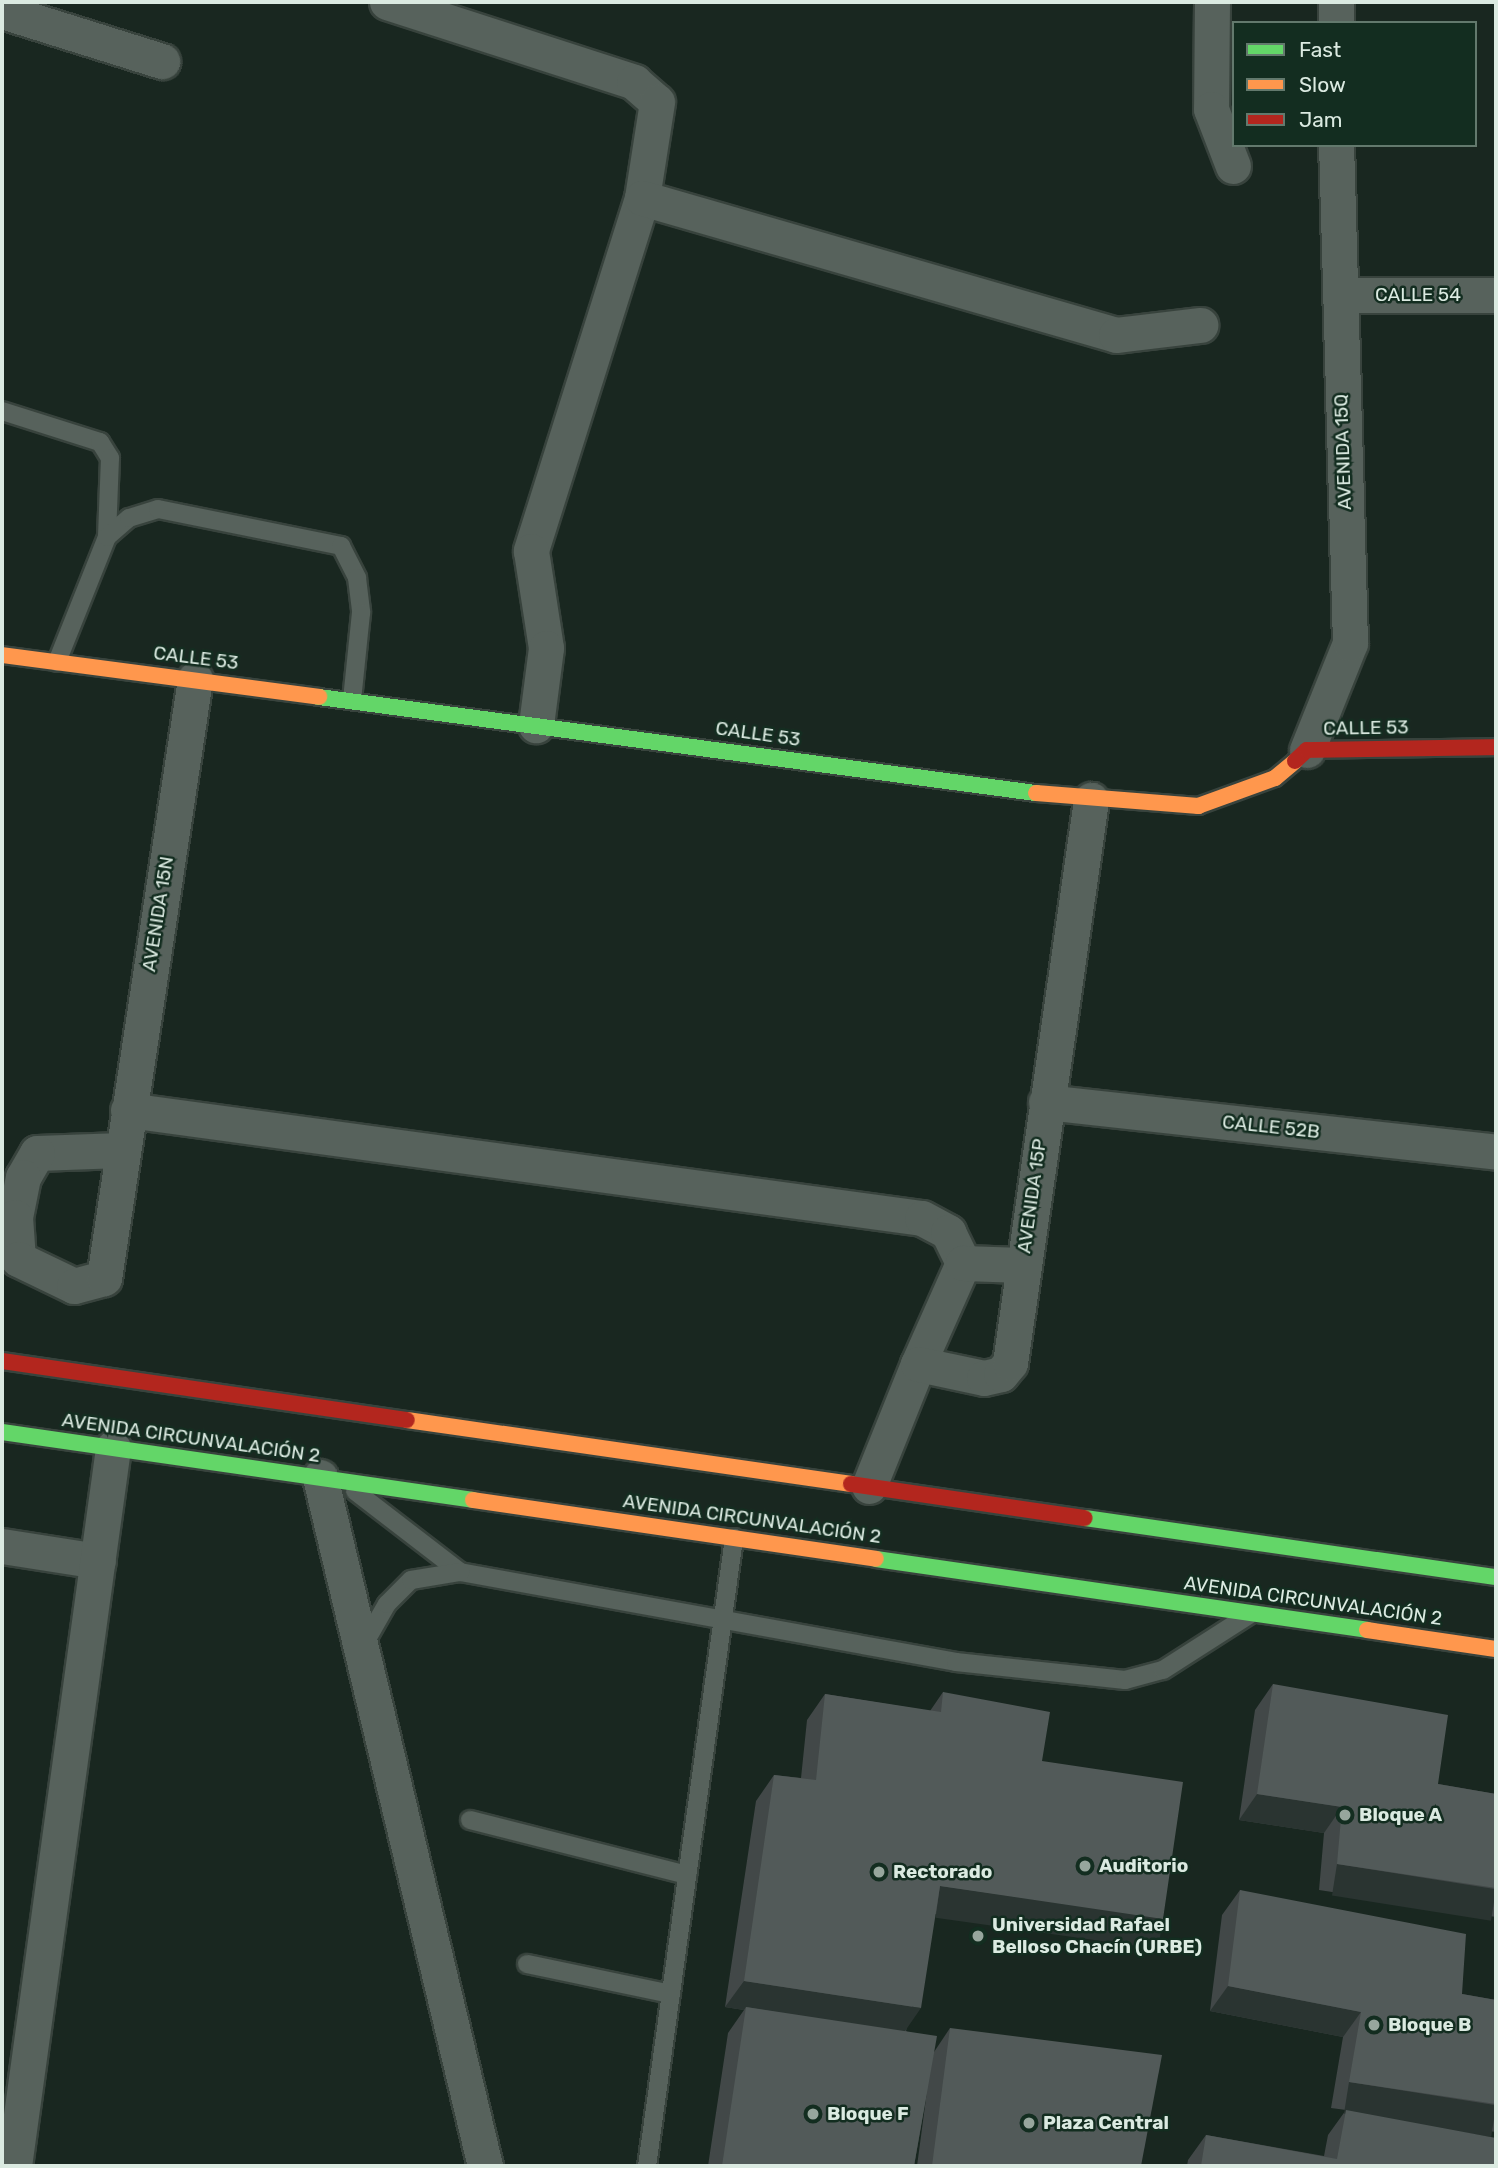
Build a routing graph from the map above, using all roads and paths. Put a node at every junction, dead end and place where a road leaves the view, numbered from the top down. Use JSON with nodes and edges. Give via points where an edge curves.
{"nodes":[{"id":1,"x":387,"y":2,"type":"edge"},
{"id":2,"x":1212,"y":2,"type":"edge"},
{"id":3,"x":1336,"y":2,"type":"edge"},
{"id":4,"x":2,"y":11,"type":"edge"},
{"id":5,"x":1336,"y":21,"type":"edge"},
{"id":6,"x":162,"y":61,"type":"dead end"},
{"id":7,"x":1336,"y":147,"type":"edge"},
{"id":8,"x":1233,"y":166,"type":"dead end"},
{"id":9,"x":642,"y":198,"type":"junction"},
{"id":10,"x":1340,"y":295,"type":"junction"},
{"id":11,"x":1496,"y":295,"type":"edge"},
{"id":12,"x":1200,"y":325,"type":"dead end"},
{"id":13,"x":2,"y":411,"type":"edge"},
{"id":14,"x":107,"y":537,"type":"junction"},
{"id":15,"x":2,"y":655,"type":"edge"},
{"id":16,"x":57,"y":662,"type":"junction"},
{"id":17,"x":195,"y":679,"type":"junction"},
{"id":18,"x":352,"y":700,"type":"junction"},
{"id":19,"x":536,"y":725,"type":"junction"},
{"id":20,"x":1496,"y":747,"type":"edge"},
{"id":21,"x":1307,"y":750,"type":"junction"},
{"id":22,"x":1091,"y":800,"type":"junction"},
{"id":23,"x":1045,"y":1102,"type":"junction"},
{"id":24,"x":128,"y":1110,"type":"junction"},
{"id":25,"x":121,"y":1150,"type":"dead end"},
{"id":26,"x":1496,"y":1152,"type":"edge"},
{"id":27,"x":964,"y":1263,"type":"junction"},
{"id":28,"x":1023,"y":1265,"type":"junction"},
{"id":29,"x":2,"y":1361,"type":"edge"},
{"id":30,"x":918,"y":1364,"type":"junction"},
{"id":31,"x":2,"y":1432,"type":"edge"},
{"id":32,"x":113,"y":1448,"type":"junction"},
{"id":33,"x":331,"y":1478,"type":"junction"},
{"id":34,"x":869,"y":1486,"type":"junction"},
{"id":35,"x":734,"y":1538,"type":"junction"},
{"id":36,"x":2,"y":1545,"type":"edge"},
{"id":37,"x":98,"y":1561,"type":"junction"},
{"id":38,"x":460,"y":1572,"type":"junction"},
{"id":39,"x":1496,"y":1577,"type":"edge"},
{"id":40,"x":1252,"y":1613,"type":"junction"},
{"id":41,"x":723,"y":1617,"type":"junction"},
{"id":42,"x":1496,"y":1649,"type":"edge"},
{"id":43,"x":361,"y":1650,"type":"junction"},
{"id":44,"x":470,"y":1820,"type":"dead end"},
{"id":45,"x":687,"y":1875,"type":"junction"},
{"id":46,"x":527,"y":1964,"type":"dead end"},
{"id":47,"x":671,"y":1994,"type":"junction"},
{"id":48,"x":14,"y":2166,"type":"edge"},
{"id":49,"x":485,"y":2166,"type":"edge"},
{"id":50,"x":647,"y":2166,"type":"edge"}],
"edges":[{"from":1,"to":9,"type":"street","via":[[634,82],[657,102]]},
{"from":2,"to":8,"type":"street","via":[[1211,109]]},
{"from":3,"to":5,"type":"street"},
{"from":4,"to":6,"type":"street"},
{"from":7,"to":10,"type":"street","name":"AVENIDA 15Q"},
{"from":9,"to":12,"type":"street","via":[[1116,335]]},
{"from":9,"to":19,"type":"street","via":[[531,551],[546,648]]},
{"from":10,"to":11,"type":"street","name":"CALLE 54"},
{"from":10,"to":21,"type":"street","name":"AVENIDA 15Q","via":[[1350,643]]},
{"from":13,"to":14,"type":"lane","via":[[100,442],[110,458]]},
{"from":14,"to":16,"type":"lane"},
{"from":14,"to":18,"type":"lane","via":[[129,518],[158,509],[341,546],[357,578],[361,613]]},
{"from":15,"to":16,"type":"main road","name":"CALLE 53"},
{"from":16,"to":17,"type":"main road","name":"CALLE 53"},
{"from":17,"to":18,"type":"main road","name":"CALLE 53"},
{"from":17,"to":24,"type":"street","name":"AVENIDA 15N"},
{"from":18,"to":19,"type":"main road","name":"CALLE 53"},
{"from":19,"to":22,"type":"main road","name":"CALLE 53"},
{"from":20,"to":21,"type":"main road","name":"CALLE 53"},
{"from":21,"to":22,"type":"main road","name":"CALLE 53","via":[[1275,778],[1198,806]]},
{"from":22,"to":23,"type":"street","name":"AVENIDA 15P"},
{"from":23,"to":26,"type":"street","name":"CALLE 52B"},
{"from":23,"to":28,"type":"street","name":"AVENIDA 15P"},
{"from":24,"to":25,"type":"street","name":"AVENIDA 15N"},
{"from":24,"to":27,"type":"street","via":[[922,1218],[948,1232]]},
{"from":27,"to":28,"type":"street"},
{"from":27,"to":30,"type":"street"},
{"from":28,"to":30,"type":"street","name":"AVENIDA 15P","via":[[1010,1363],[1001,1374],[984,1378]]},
{"from":29,"to":34,"type":"main road"},
{"from":30,"to":34,"type":"street","via":[[877,1451]]},
{"from":31,"to":32,"type":"main road","name":"AVENIDA CIRCUNVALACIÓN 2"},
{"from":32,"to":33,"type":"main road","name":"AVENIDA CIRCUNVALACIÓN 2"},
{"from":32,"to":37,"type":"street"},
{"from":33,"to":35,"type":"main road","name":"AVENIDA CIRCUNVALACIÓN 2"},
{"from":33,"to":38,"type":"lane"},
{"from":33,"to":43,"type":"street"},
{"from":34,"to":39,"type":"main road"},
{"from":35,"to":40,"type":"main road","name":"AVENIDA CIRCUNVALACIÓN 2"},
{"from":35,"to":41,"type":"lane"},
{"from":36,"to":37,"type":"street"},
{"from":37,"to":48,"type":"street"},
{"from":38,"to":41,"type":"lane"},
{"from":38,"to":43,"type":"lane","via":[[411,1580],[387,1604]]},
{"from":40,"to":41,"type":"lane","via":[[1163,1670],[1125,1680],[956,1662]]},
{"from":40,"to":42,"type":"main road","name":"AVENIDA CIRCUNVALACIÓN 2"},
{"from":41,"to":45,"type":"lane"},
{"from":43,"to":49,"type":"street"},
{"from":44,"to":45,"type":"lane"},
{"from":45,"to":47,"type":"lane"},
{"from":46,"to":47,"type":"lane"},
{"from":47,"to":50,"type":"lane"}]}
